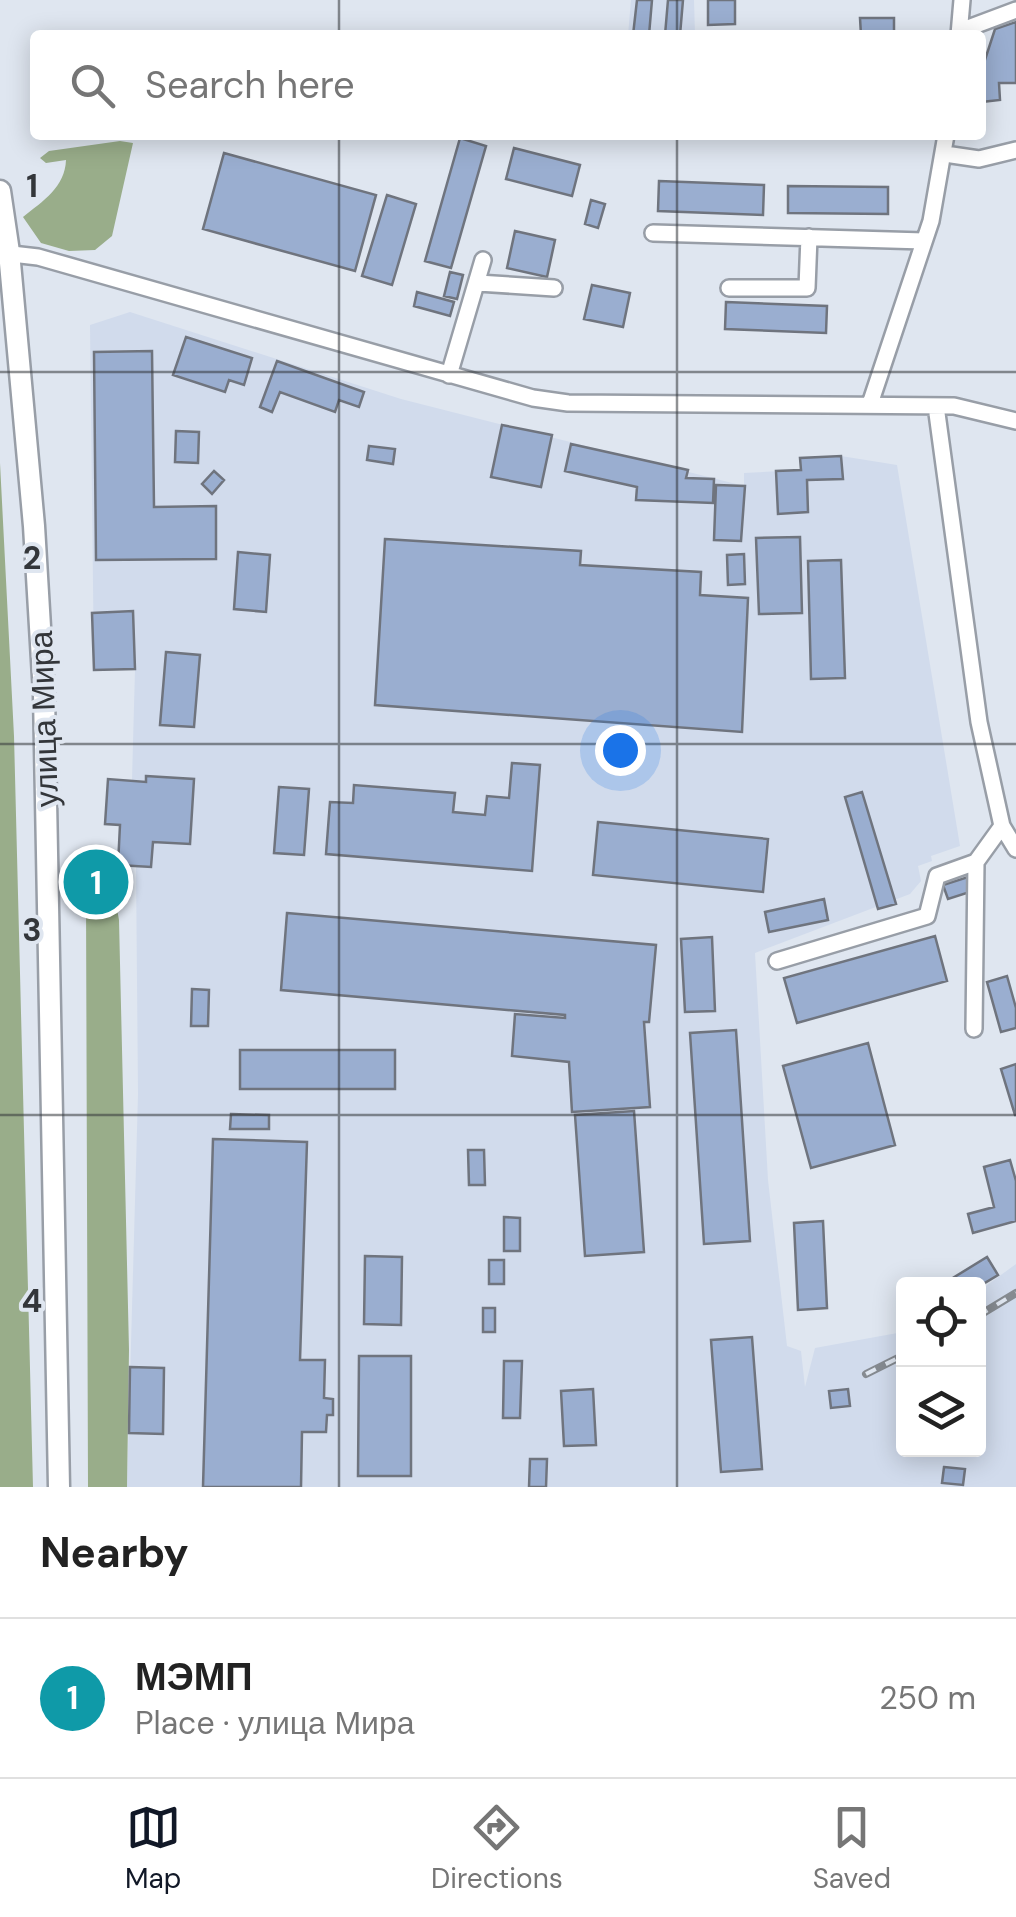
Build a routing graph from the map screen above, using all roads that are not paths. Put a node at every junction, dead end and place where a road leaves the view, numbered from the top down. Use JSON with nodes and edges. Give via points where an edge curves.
{"nodes":[{"id":1,"x":962,"y":0,"type":"edge"},
{"id":2,"x":1016,"y":10,"type":"edge"},
{"id":3,"x":960,"y":30,"type":"edge"},
{"id":4,"x":967,"y":30,"type":"edge"},
{"id":5,"x":946,"y":140,"type":"edge"},
{"id":6,"x":1016,"y":150,"type":"edge"},
{"id":7,"x":945,"y":154,"type":"junction"},
{"id":8,"x":0,"y":191,"type":"edge"},
{"id":9,"x":653,"y":233,"type":"dead end"},
{"id":10,"x":810,"y":237,"type":"junction"},
{"id":11,"x":924,"y":240,"type":"junction"},
{"id":12,"x":5,"y":253,"type":"edge"},
{"id":13,"x":483,"y":260,"type":"dead end"},
{"id":14,"x":478,"y":283,"type":"junction"},
{"id":15,"x":554,"y":288,"type":"dead end"},
{"id":16,"x":730,"y":288,"type":"dead end"},
{"id":17,"x":449,"y":376,"type":"junction"},
{"id":18,"x":870,"y":404,"type":"junction"},
{"id":19,"x":936,"y":406,"type":"junction"},
{"id":20,"x":1016,"y":421,"type":"edge"},
{"id":21,"x":1002,"y":826,"type":"junction"},
{"id":22,"x":1016,"y":849,"type":"edge"},
{"id":23,"x":976,"y":862,"type":"junction"},
{"id":24,"x":776,"y":960,"type":"dead end"},
{"id":25,"x":974,"y":1029,"type":"dead end"},
{"id":26,"x":58,"y":1487,"type":"edge"}],
"edges":[{"from":1,"to":3,"type":"street"},
{"from":2,"to":4,"type":"street"},
{"from":5,"to":7,"type":"street"},
{"from":6,"to":7,"type":"street","via":[[979,159]]},
{"from":7,"to":11,"type":"street"},
{"from":8,"to":12,"type":"main road","name":"улица Мира"},
{"from":9,"to":10,"type":"street"},
{"from":10,"to":11,"type":"street"},
{"from":10,"to":16,"type":"street","via":[[807,288]]},
{"from":11,"to":18,"type":"street"},
{"from":12,"to":17,"type":"street"},
{"from":12,"to":26,"type":"main road","name":"улица Мира","via":[[43,662]]},
{"from":13,"to":14,"type":"street"},
{"from":14,"to":15,"type":"street"},
{"from":14,"to":17,"type":"street"},
{"from":17,"to":18,"type":"street","via":[[568,403]]},
{"from":18,"to":19,"type":"street"},
{"from":19,"to":20,"type":"street"},
{"from":19,"to":21,"type":"street","via":[[979,722]]},
{"from":21,"to":22,"type":"street"},
{"from":21,"to":23,"type":"street"},
{"from":23,"to":24,"type":"street","via":[[937,876],[926,916]]},
{"from":23,"to":25,"type":"street"}]}
